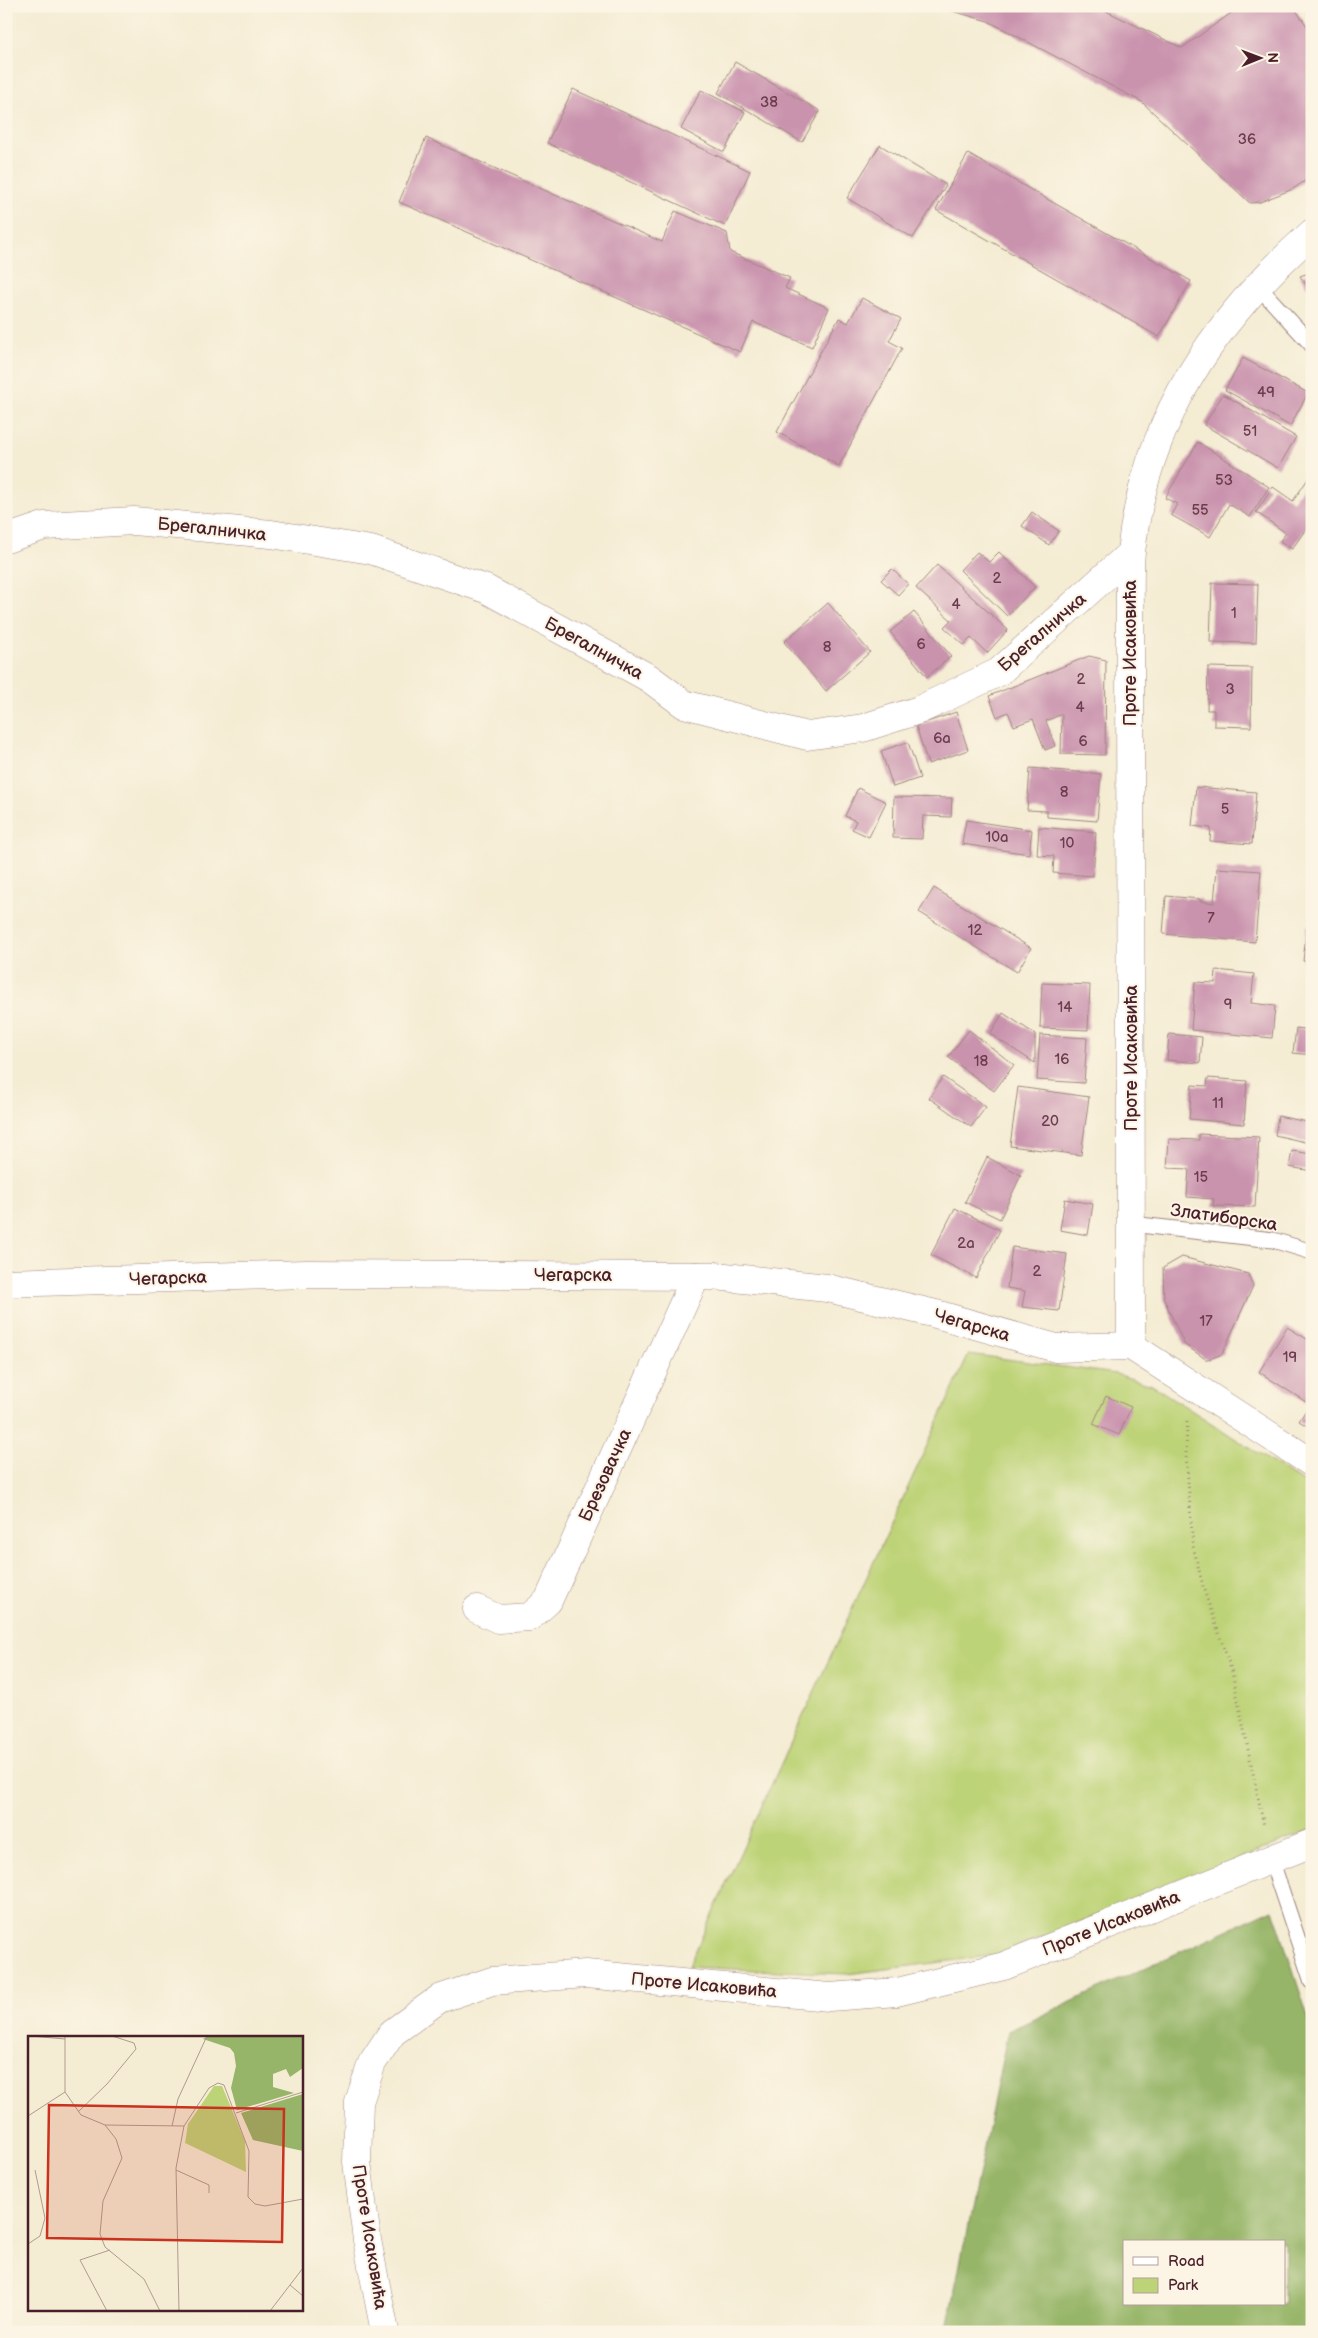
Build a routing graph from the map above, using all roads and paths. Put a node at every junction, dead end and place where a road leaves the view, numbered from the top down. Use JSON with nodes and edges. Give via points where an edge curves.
{"nodes":[{"id":1,"x":1312,"y":233,"type":"edge"},
{"id":2,"x":1257,"y":285,"type":"junction"},
{"id":3,"x":1312,"y":345,"type":"edge"},
{"id":4,"x":6,"y":539,"type":"edge"},
{"id":5,"x":1130,"y":554,"type":"junction"},
{"id":6,"x":1131,"y":1224,"type":"junction"},
{"id":7,"x":1312,"y":1252,"type":"edge"},
{"id":8,"x":696,"y":1276,"type":"junction"},
{"id":9,"x":6,"y":1283,"type":"edge"},
{"id":10,"x":1131,"y":1346,"type":"junction"},
{"id":11,"x":1189,"y":1384,"type":"junction"},
{"id":12,"x":1312,"y":1463,"type":"edge"},
{"id":13,"x":477,"y":1609,"type":"dead end"},
{"id":14,"x":1312,"y":1843,"type":"edge"},
{"id":15,"x":1271,"y":1859,"type":"junction"},
{"id":16,"x":1312,"y":1982,"type":"edge"},
{"id":17,"x":385,"y":2332,"type":"edge"}],
"edges":[{"from":1,"to":2,"type":"street","name":"Проте Исаковића"},
{"from":2,"to":3,"type":"lane"},
{"from":2,"to":5,"type":"street","name":"Проте Исаковића","via":[[1227,319],[1171,409],[1151,458],[1137,510]]},
{"from":4,"to":5,"type":"street","name":"Брегалничка","via":[[44,526],[134,521],[271,534],[371,550],[486,589],[649,678],[684,704],[807,736],[863,728],[910,713],[999,672]]},
{"from":5,"to":6,"type":"street","name":"Проте Исаковића"},
{"from":6,"to":7,"type":"lane","name":"Златиборска","via":[[1273,1240]]},
{"from":6,"to":10,"type":"street","name":"Проте Исаковића"},
{"from":8,"to":9,"type":"street","name":"Чегарска","via":[[306,1274]]},
{"from":8,"to":10,"type":"street","name":"Чегарска","via":[[827,1288],[1056,1348]]},
{"from":8,"to":13,"type":"street","name":"Брезовачка","via":[[548,1601],[530,1618],[498,1619]]},
{"from":10,"to":11,"type":"street"},
{"from":11,"to":12,"type":"street"},
{"from":11,"to":15,"type":"path","via":[[1186,1454],[1193,1546],[1204,1590],[1232,1672]]},
{"from":14,"to":15,"type":"street","name":"Проте Исаковића"},
{"from":15,"to":16,"type":"lane"},
{"from":15,"to":17,"type":"street","name":"Проте Исаковића","via":[[1004,1966],[898,1992],[829,1996],[586,1974],[492,1981],[439,1999],[392,2033],[372,2063],[359,2102],[357,2162],[367,2240]]}]}
